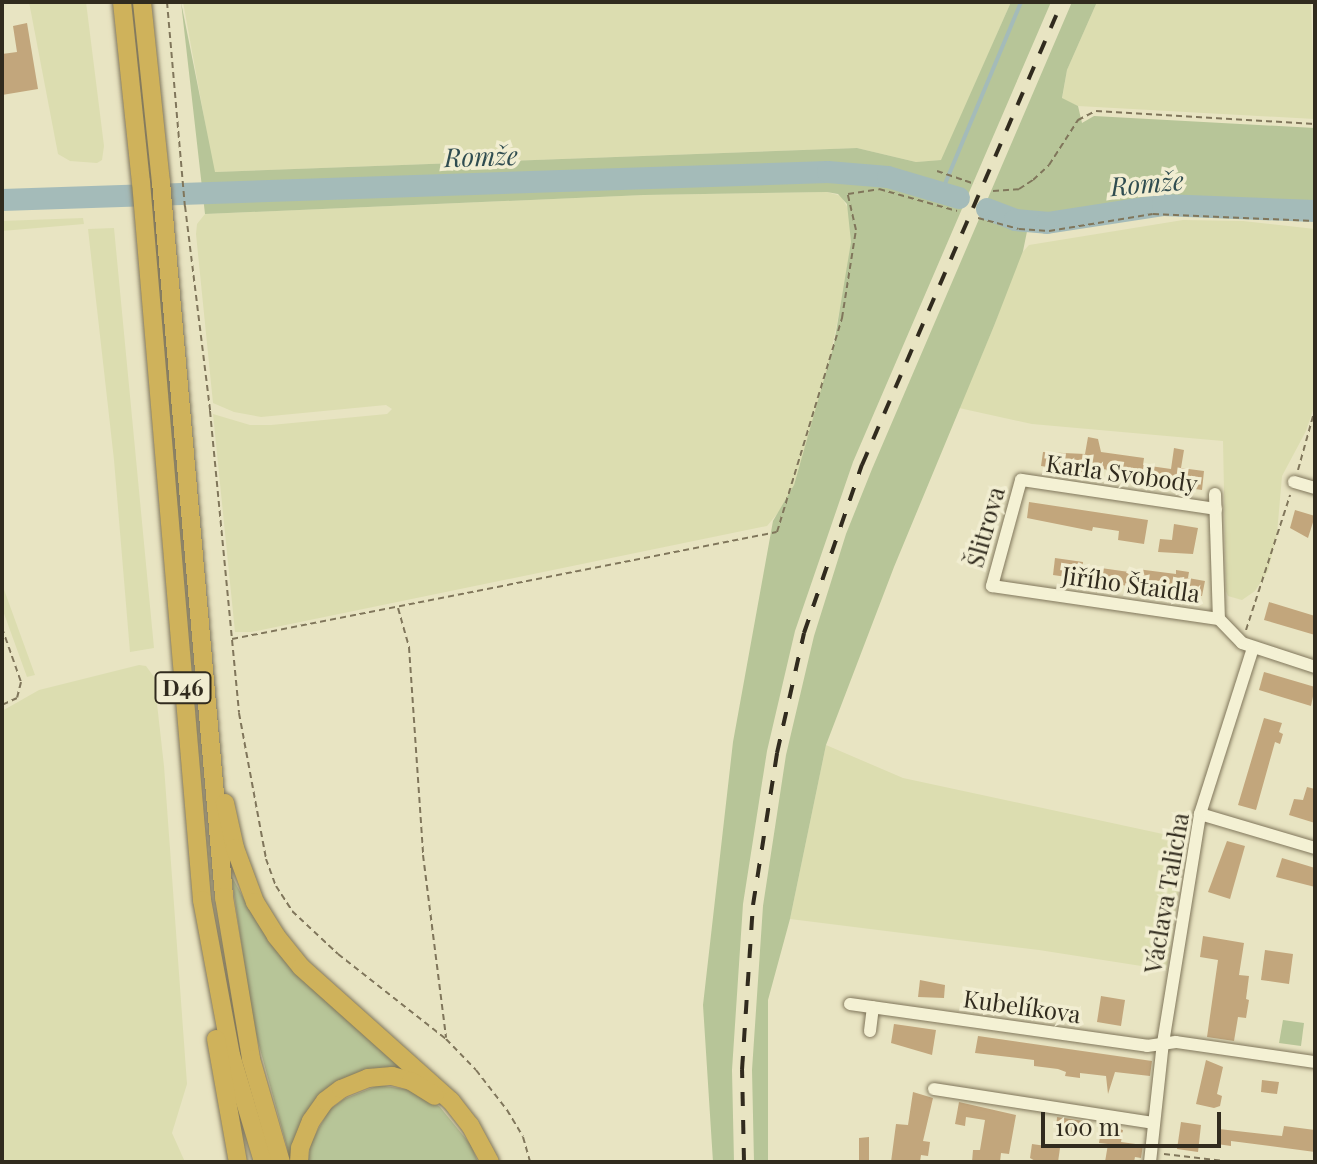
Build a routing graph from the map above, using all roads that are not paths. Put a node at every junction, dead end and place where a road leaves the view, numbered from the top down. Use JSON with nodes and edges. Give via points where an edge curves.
{"nodes":[{"id":1,"x":122,"y":2,"type":"edge"},
{"id":2,"x":142,"y":2,"type":"edge"},
{"id":3,"x":1021,"y":480,"type":"joint"},
{"id":4,"x":1294,"y":482,"type":"road end"},
{"id":5,"x":1315,"y":488,"type":"edge"},
{"id":6,"x":1215,"y":494,"type":"dead end"},
{"id":7,"x":1216,"y":509,"type":"junction"},
{"id":8,"x":992,"y":586,"type":"joint"},
{"id":9,"x":1219,"y":619,"type":"junction"},
{"id":10,"x":1248,"y":645,"type":"junction"},
{"id":11,"x":1315,"y":667,"type":"edge"},
{"id":12,"x":209,"y":722,"type":"junction"},
{"id":13,"x":1200,"y":814,"type":"junction"},
{"id":14,"x":1315,"y":848,"type":"edge"},
{"id":15,"x":202,"y":900,"type":"junction"},
{"id":16,"x":850,"y":1004,"type":"dead end"},
{"id":17,"x":873,"y":1007,"type":"junction"},
{"id":18,"x":870,"y":1031,"type":"dead end"},
{"id":19,"x":1163,"y":1043,"type":"junction"},
{"id":20,"x":1315,"y":1062,"type":"edge"},
{"id":21,"x":934,"y":1089,"type":"dead end"},
{"id":22,"x":1153,"y":1123,"type":"junction"},
{"id":23,"x":470,"y":1125,"type":"junction"},
{"id":24,"x":1150,"y":1157,"type":"edge"},
{"id":25,"x":238,"y":1162,"type":"edge"},
{"id":26,"x":263,"y":1162,"type":"edge"},
{"id":27,"x":281,"y":1162,"type":"edge"},
{"id":28,"x":299,"y":1162,"type":"edge"},
{"id":29,"x":490,"y":1162,"type":"edge"}],
"edges":[{"from":1,"to":15,"type":"highway","number":"D46"},
{"from":2,"to":12,"type":"highway","number":"D46"},
{"from":3,"to":7,"type":"street","name":"Karla Svobody"},
{"from":3,"to":8,"type":"street","name":"Šlitrova"},
{"from":4,"to":5,"type":"street"},
{"from":6,"to":7,"type":"street","name":"Karla Svobody"},
{"from":7,"to":9,"type":"street","name":"Karla Svobody"},
{"from":8,"to":9,"type":"street","name":"Jiřího Štaidla"},
{"from":9,"to":10,"type":"street","name":"Jiřího Štaidla"},
{"from":10,"to":11,"type":"street"},
{"from":10,"to":13,"type":"street","name":"Václava Talicha"},
{"from":12,"to":23,"type":"highway","via":[[235,848],[255,902],[276,936],[301,967],[431,1081]]},
{"from":12,"to":27,"type":"highway","number":"D46","via":[[224,897],[251,1059]]},
{"from":13,"to":14,"type":"street"},
{"from":13,"to":19,"type":"street","name":"Václava Talicha"},
{"from":15,"to":25,"type":"highway","via":[[217,1043]]},
{"from":15,"to":26,"type":"highway","number":"D46","via":[[231,1055]]},
{"from":16,"to":17,"type":"street","name":"Kubelíkova"},
{"from":17,"to":18,"type":"street"},
{"from":17,"to":19,"type":"street","name":"Kubelíkova","via":[[1147,1046]]},
{"from":19,"to":20,"type":"street","name":"Kubelíkova"},
{"from":19,"to":22,"type":"street","name":"Václava Talicha"},
{"from":21,"to":22,"type":"street"},
{"from":22,"to":24,"type":"street","name":"Václava Talicha"},
{"from":23,"to":28,"type":"highway","via":[[411,1081],[368,1078],[325,1101],[305,1133]]},
{"from":23,"to":29,"type":"highway"}]}
